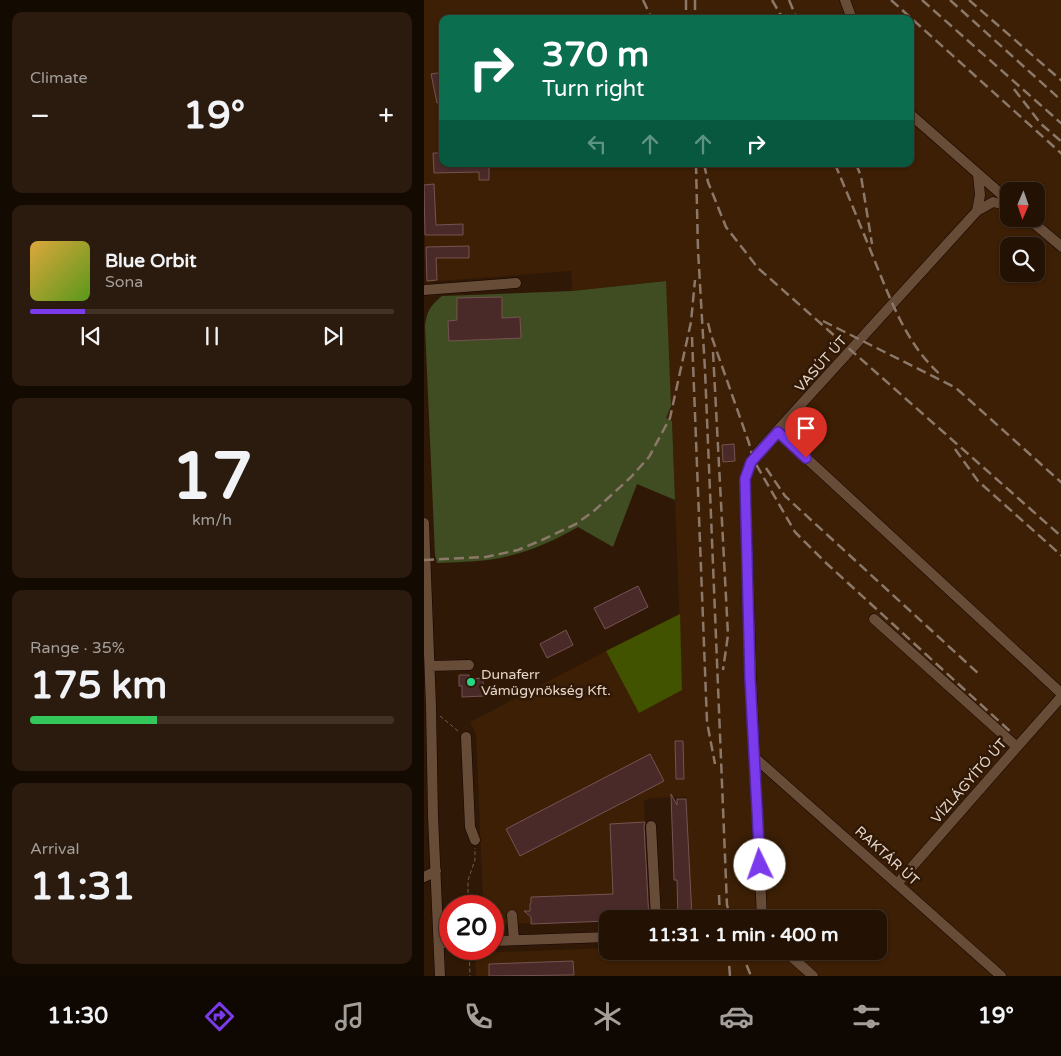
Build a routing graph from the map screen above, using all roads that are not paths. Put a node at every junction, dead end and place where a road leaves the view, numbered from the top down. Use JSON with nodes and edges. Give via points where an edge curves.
{"nodes":[{"id":1,"x":845,"y":0,"type":"edge"},
{"id":2,"x":851,"y":15,"type":"edge"},
{"id":3,"x":914,"y":118,"type":"edge"},
{"id":4,"x":978,"y":174,"type":"junction"},
{"id":5,"x":1000,"y":193,"type":"edge"},
{"id":6,"x":1000,"y":204,"type":"edge"},
{"id":7,"x":977,"y":211,"type":"junction"},
{"id":8,"x":1039,"y":228,"type":"edge"},
{"id":9,"x":1061,"y":247,"type":"edge"},
{"id":10,"x":516,"y":283,"type":"dead end"},
{"id":11,"x":424,"y":290,"type":"edge"},
{"id":12,"x":778,"y":432,"type":"junction"},
{"id":13,"x":424,"y":523,"type":"edge"},
{"id":14,"x":874,"y":619,"type":"dead end"},
{"id":15,"x":469,"y":665,"type":"dead end"},
{"id":16,"x":430,"y":666,"type":"junction"},
{"id":17,"x":1061,"y":695,"type":"edge"},
{"id":18,"x":431,"y":709,"type":"edge"},
{"id":19,"x":466,"y":737,"type":"road end"},
{"id":20,"x":1017,"y":747,"type":"junction"},
{"id":21,"x":754,"y":758,"type":"junction"},
{"id":22,"x":651,"y":826,"type":"dead end"},
{"id":23,"x":475,"y":840,"type":"road end"},
{"id":24,"x":436,"y":871,"type":"junction"},
{"id":25,"x":424,"y":877,"type":"edge"},
{"id":26,"x":897,"y":884,"type":"junction"},
{"id":27,"x":656,"y":910,"type":"edge"},
{"id":28,"x":762,"y":910,"type":"edge"},
{"id":29,"x":512,"y":914,"type":"dead end"},
{"id":30,"x":599,"y":937,"type":"edge"},
{"id":31,"x":514,"y":940,"type":"junction"},
{"id":32,"x":504,"y":941,"type":"edge"},
{"id":33,"x":438,"y":943,"type":"joint"},
{"id":34,"x":795,"y":960,"type":"edge"},
{"id":35,"x":440,"y":976,"type":"edge"},
{"id":36,"x":813,"y":976,"type":"edge"},
{"id":37,"x":1001,"y":976,"type":"edge"}],
"edges":[{"from":1,"to":2,"type":"street"},
{"from":3,"to":4,"type":"street"},
{"from":4,"to":5,"type":"street"},
{"from":4,"to":7,"type":"street","via":[[980,195]]},
{"from":6,"to":7,"type":"street","name":"VASÚT ÚT","via":[[993,202]]},
{"from":7,"to":12,"type":"street","name":"VASÚT ÚT"},
{"from":8,"to":9,"type":"street"},
{"from":10,"to":11,"type":"street"},
{"from":12,"to":17,"type":"street"},
{"from":12,"to":21,"type":"street","name":"VASÚT ÚT","via":[[751,462],[745,479]]},
{"from":13,"to":16,"type":"street"},
{"from":14,"to":20,"type":"street"},
{"from":15,"to":16,"type":"street"},
{"from":16,"to":18,"type":"street"},
{"from":17,"to":20,"type":"street","name":"VÍZLÁGYÍTÓ ÚT"},
{"from":18,"to":24,"type":"street"},
{"from":19,"to":23,"type":"street","via":[[470,828]]},
{"from":20,"to":26,"type":"street","name":"VÍZLÁGYÍTÓ ÚT"},
{"from":21,"to":26,"type":"street","name":"RAKTÁR ÚT"},
{"from":21,"to":28,"type":"street","name":"VASÚT ÚT"},
{"from":22,"to":27,"type":"street"},
{"from":24,"to":25,"type":"street"},
{"from":24,"to":33,"type":"street"},
{"from":26,"to":37,"type":"street","name":"RAKTÁR ÚT"},
{"from":29,"to":31,"type":"street"},
{"from":30,"to":31,"type":"street"},
{"from":31,"to":32,"type":"street"},
{"from":33,"to":35,"type":"street"},
{"from":34,"to":36,"type":"street"}]}
